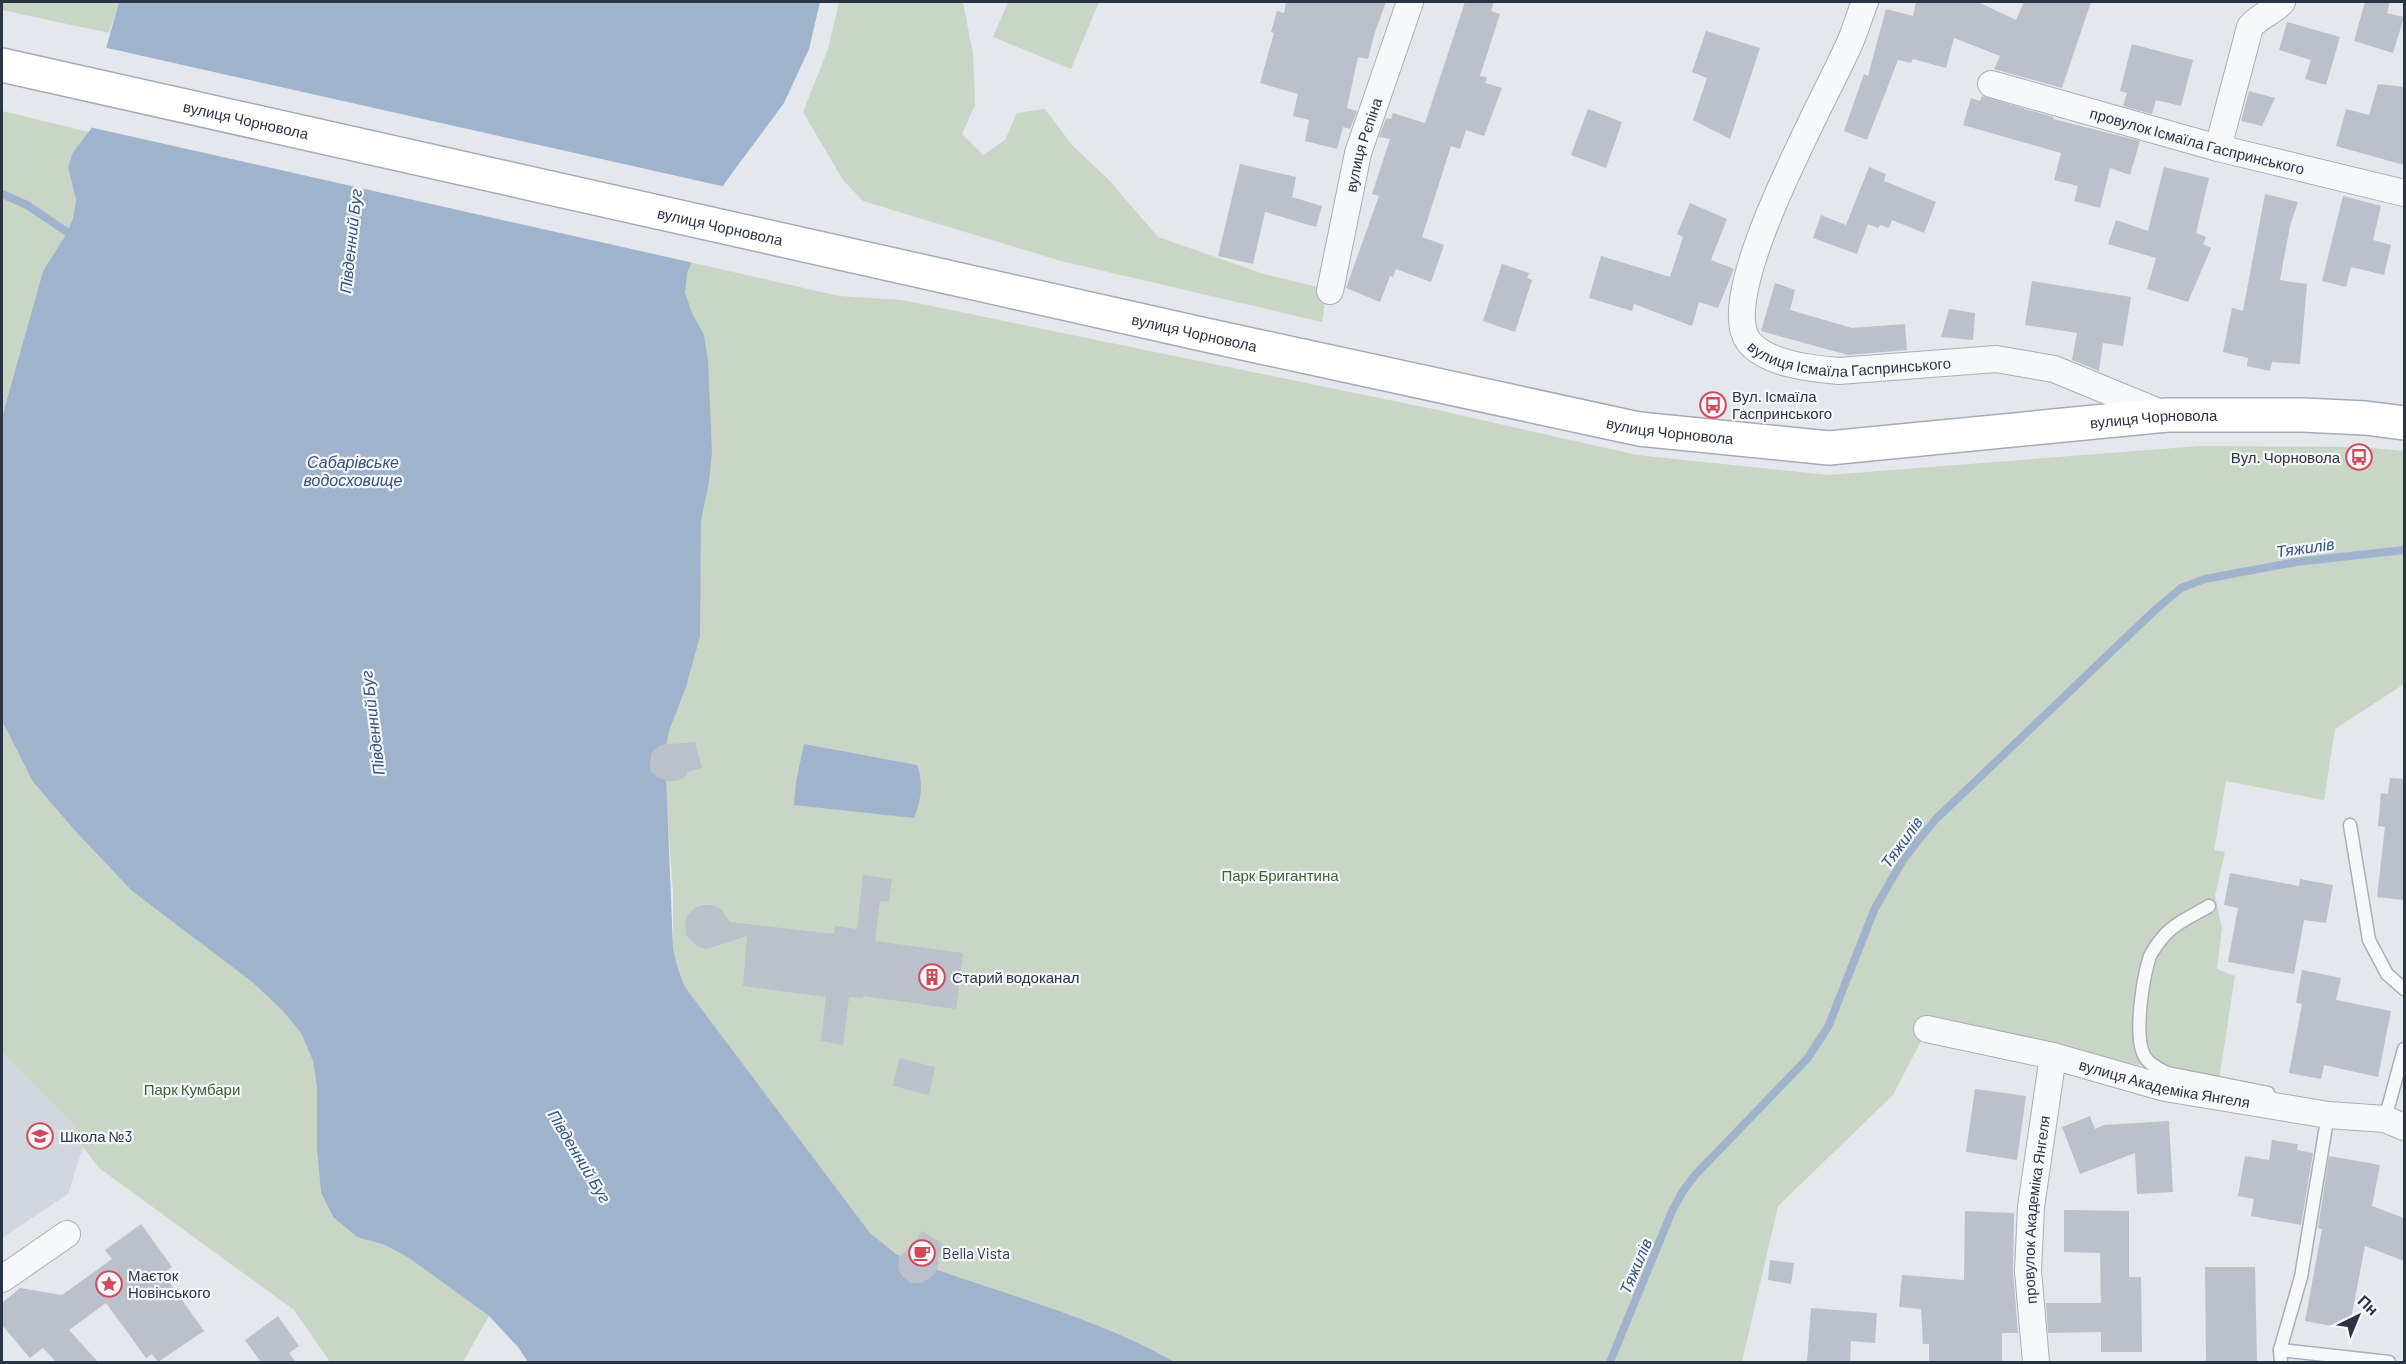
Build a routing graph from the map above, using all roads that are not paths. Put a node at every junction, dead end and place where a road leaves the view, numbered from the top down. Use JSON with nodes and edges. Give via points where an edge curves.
{"nodes":[{"id":1,"x":1410,"y":2,"type":"edge"},
{"id":2,"x":1865,"y":2,"type":"edge"},
{"id":3,"x":2282,"y":2,"type":"edge"},
{"id":4,"x":2,"y":65,"type":"edge"},
{"id":5,"x":1991,"y":84,"type":"dead end"},
{"id":6,"x":2218,"y":148,"type":"junction"},
{"id":7,"x":2404,"y":193,"type":"edge"},
{"id":8,"x":1330,"y":291,"type":"dead end"},
{"id":9,"x":2167,"y":415,"type":"junction"},
{"id":10,"x":2404,"y":423,"type":"edge"},
{"id":11,"x":2350,"y":825,"type":"dead end"},
{"id":12,"x":2210,"y":906,"type":"dead end"},
{"id":13,"x":2404,"y":989,"type":"edge"},
{"id":14,"x":1927,"y":1029,"type":"dead end"},
{"id":15,"x":2404,"y":1049,"type":"edge"},
{"id":16,"x":2053,"y":1056,"type":"junction"},
{"id":17,"x":2328,"y":1115,"type":"junction"},
{"id":18,"x":2395,"y":1123,"type":"edge"},
{"id":19,"x":68,"y":1234,"type":"dead end"},
{"id":20,"x":2,"y":1279,"type":"edge"},
{"id":21,"x":2281,"y":1356,"type":"edge"},
{"id":22,"x":2036,"y":1362,"type":"edge"},
{"id":23,"x":2389,"y":1362,"type":"edge"}],
"edges":[{"from":1,"to":8,"type":"street","name":"вулиця Рєпіна","via":[[1358,153]]},
{"from":2,"to":9,"type":"street","name":"вулиця Ісмаїла Гаспринського","via":[[1851,40],[1767,216],[1744,288],[1742,317],[1749,342],[1770,357],[1815,369],[1839,371],[1996,359],[2054,369]]},
{"from":3,"to":6,"type":"street","via":[[2250,27]]},
{"from":4,"to":9,"type":"main road","name":"вулиця Чорновола","via":[[1639,429],[1829,448]]},
{"from":5,"to":6,"type":"street","name":"провулок Ісмаїла Гаспринського"},
{"from":6,"to":7,"type":"street","name":"провулок Ісмаїла Гаспринського"},
{"from":9,"to":10,"type":"main road","name":"вулиця Чорновола","via":[[2303,415]]},
{"from":11,"to":13,"type":"lane","via":[[2369,939],[2387,974]]},
{"from":12,"to":17,"type":"lane","via":[[2164,935],[2151,955],[2139,1020],[2139,1043],[2145,1057],[2167,1073],[2316,1102]]},
{"from":14,"to":16,"type":"street","name":"вулиця Академіка Янгеля"},
{"from":15,"to":18,"type":"lane"},
{"from":16,"to":17,"type":"street","name":"вулиця Академіка Янгеля","via":[[2165,1088]]},
{"from":16,"to":22,"type":"street","name":"провулок Академіка Янгеля","via":[[2031,1207],[2028,1270]]},
{"from":17,"to":18,"type":"street","name":"вулиця Академіка Янгеля"},
{"from":17,"to":21,"type":"lane","via":[[2301,1277]]},
{"from":19,"to":20,"type":"street"},
{"from":21,"to":23,"type":"lane"}]}
